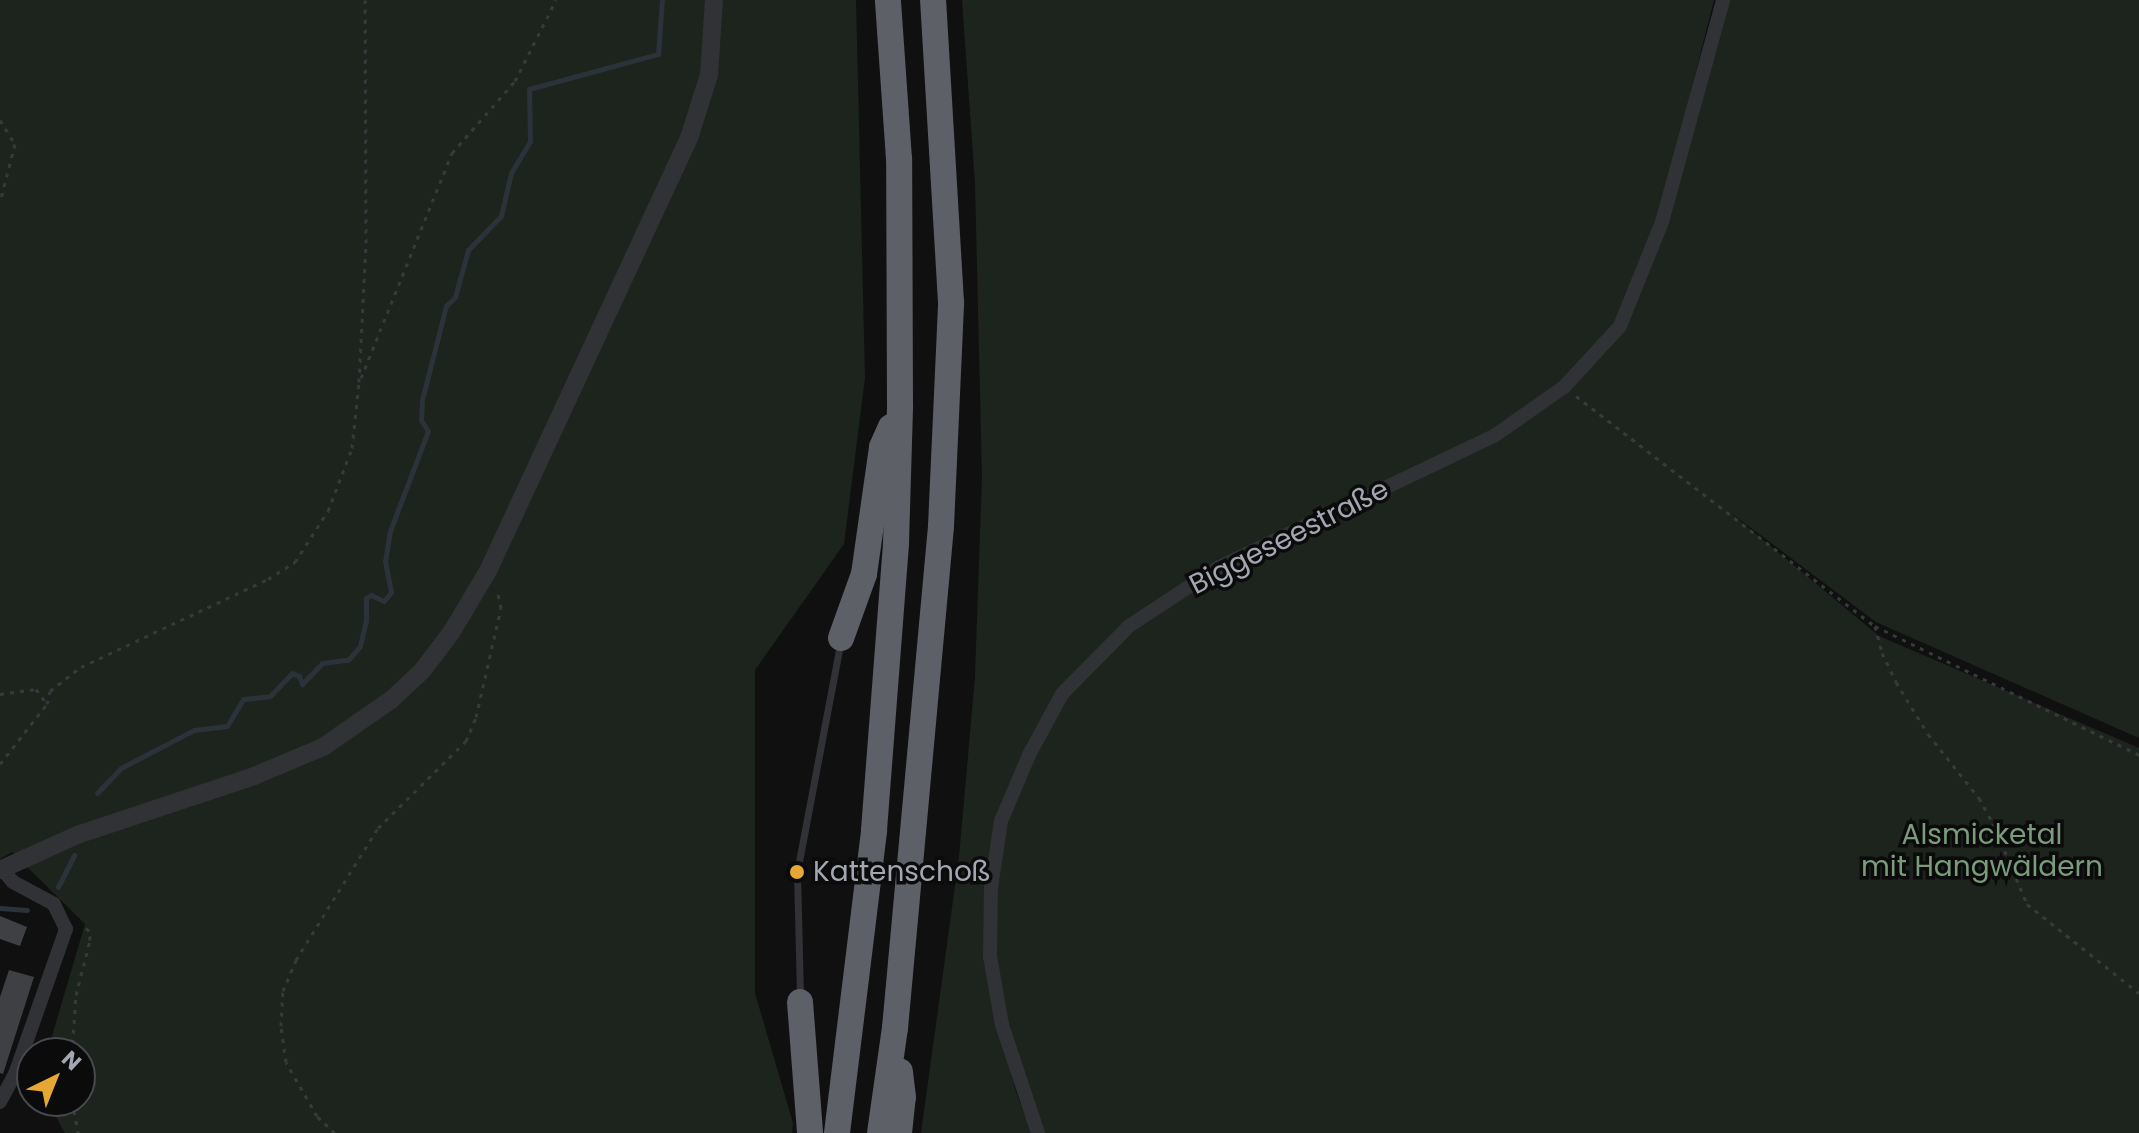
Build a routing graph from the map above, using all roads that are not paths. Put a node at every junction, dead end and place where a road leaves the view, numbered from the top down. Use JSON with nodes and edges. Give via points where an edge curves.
{"nodes":[{"id":1,"x":714,"y":0,"type":"edge"},
{"id":2,"x":888,"y":0,"type":"edge"},
{"id":3,"x":933,"y":0,"type":"edge"},
{"id":4,"x":1723,"y":0,"type":"edge"},
{"id":5,"x":900,"y":405,"type":"junction"},
{"id":6,"x":841,"y":638,"type":"joint"},
{"id":7,"x":1,"y":870,"type":"edge"},
{"id":8,"x":800,"y":1002,"type":"joint"},
{"id":9,"x":895,"y":1028,"type":"junction"},
{"id":10,"x":0,"y":1102,"type":"edge"},
{"id":11,"x":810,"y":1133,"type":"edge"},
{"id":12,"x":837,"y":1133,"type":"edge"},
{"id":13,"x":880,"y":1133,"type":"edge"},
{"id":14,"x":899,"y":1133,"type":"edge"},
{"id":15,"x":1038,"y":1133,"type":"edge"}],
"edges":[{"from":1,"to":7,"type":"street","via":[[709,75],[689,138],[488,571],[422,671],[391,700],[323,747],[254,776],[77,835]]},
{"from":2,"to":5,"type":"highway","via":[[899,159]]},
{"from":3,"to":9,"type":"highway","via":[[951,302],[941,526]]},
{"from":4,"to":15,"type":"street","name":"Biggeseestraße","via":[[1662,222],[1620,326],[1564,387],[1494,436],[1219,567],[1129,626],[1062,694],[1001,821],[991,888],[990,956],[1002,1025]]},
{"from":5,"to":6,"type":"highway","via":[[882,447],[864,574]]},
{"from":5,"to":12,"type":"highway","via":[[887,686]]},
{"from":6,"to":8,"type":"lane","via":[[797,872]]},
{"from":7,"to":10,"type":"street","via":[[54,904],[63,918],[63,939]]},
{"from":8,"to":11,"type":"highway"},
{"from":9,"to":13,"type":"highway"},
{"from":9,"to":14,"type":"highway","via":[[903,1097]]}]}
